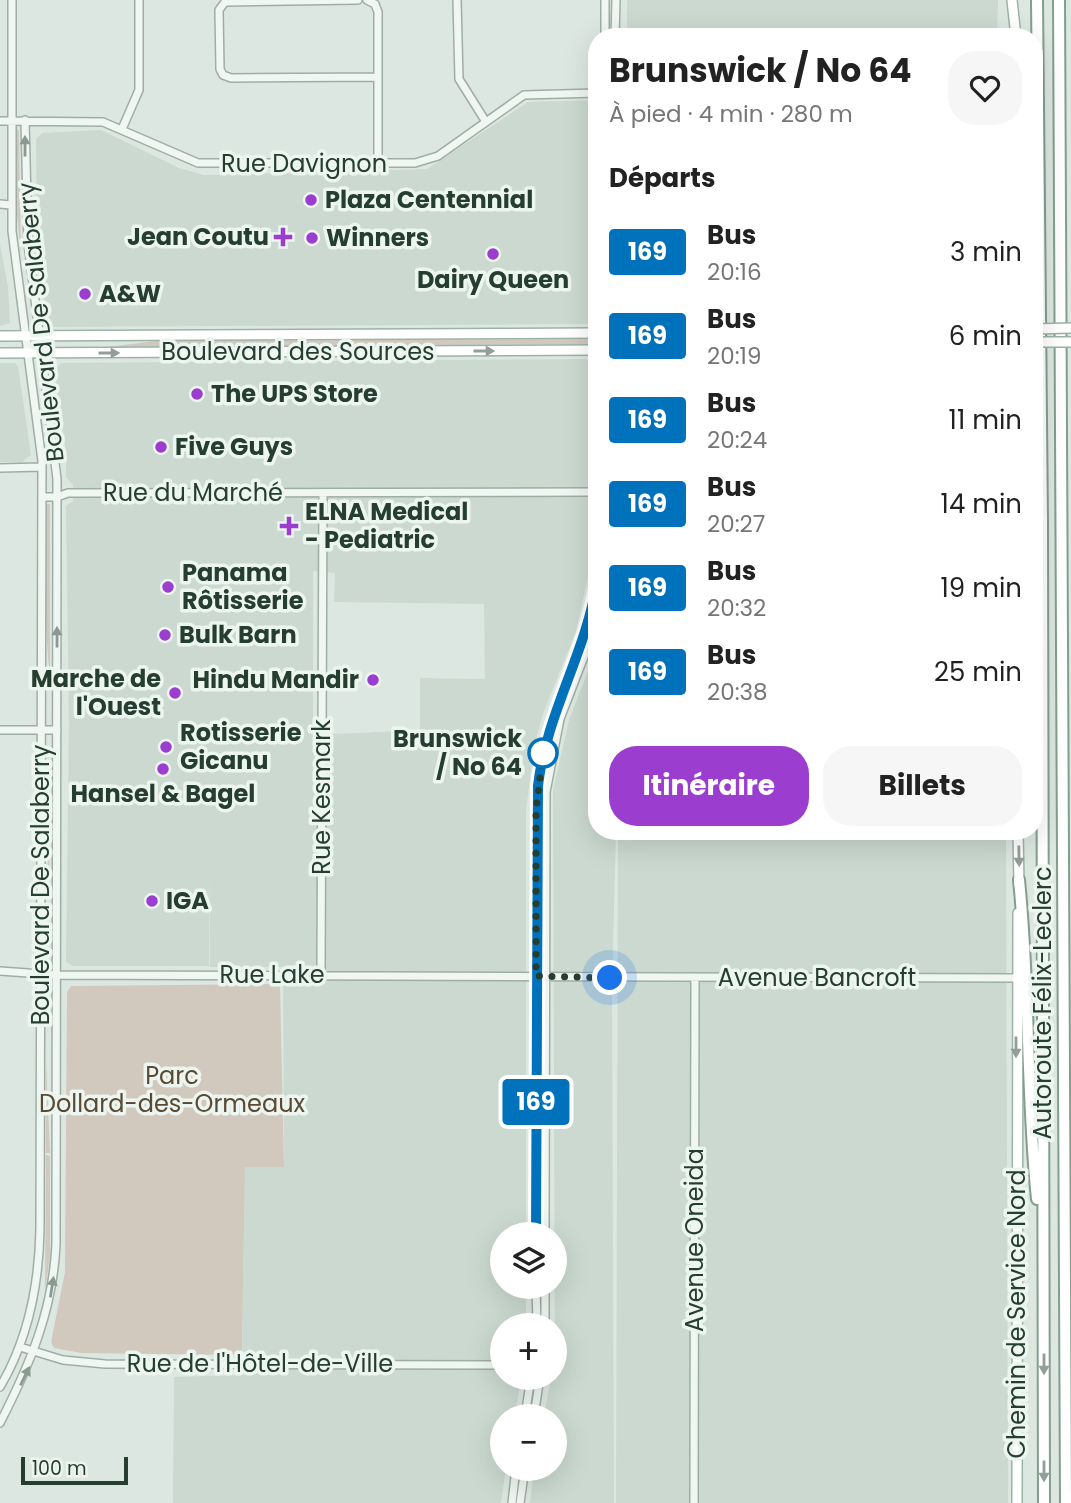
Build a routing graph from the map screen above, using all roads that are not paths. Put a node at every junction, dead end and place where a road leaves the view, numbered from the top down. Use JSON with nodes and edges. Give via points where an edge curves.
{"nodes":[{"id":1,"x":12,"y":0,"type":"edge"},
{"id":2,"x":139,"y":0,"type":"edge"},
{"id":3,"x":358,"y":0,"type":"edge"},
{"id":4,"x":367,"y":0,"type":"edge"},
{"id":5,"x":457,"y":0,"type":"edge"},
{"id":6,"x":605,"y":0,"type":"edge"},
{"id":7,"x":615,"y":0,"type":"edge"},
{"id":8,"x":1037,"y":0,"type":"edge"},
{"id":9,"x":1059,"y":0,"type":"edge"},
{"id":10,"x":1012,"y":3,"type":"edge"},
{"id":11,"x":605,"y":28,"type":"edge"},
{"id":12,"x":615,"y":28,"type":"edge"},
{"id":13,"x":1009,"y":28,"type":"edge"},
{"id":14,"x":1015,"y":28,"type":"edge"},
{"id":15,"x":1037,"y":28,"type":"edge"},
{"id":16,"x":378,"y":77,"type":"junction"},
{"id":17,"x":588,"y":93,"type":"edge"},
{"id":18,"x":25,"y":120,"type":"junction"},
{"id":19,"x":0,"y":121,"type":"edge"},
{"id":20,"x":12,"y":121,"type":"junction"},
{"id":21,"x":486,"y":122,"type":"junction"},
{"id":22,"x":122,"y":129,"type":"junction"},
{"id":23,"x":378,"y":163,"type":"junction"},
{"id":24,"x":0,"y":204,"type":"edge"},
{"id":25,"x":11,"y":205,"type":"junction"},
{"id":26,"x":29,"y":259,"type":"junction"},
{"id":27,"x":16,"y":260,"type":"junction"},
{"id":28,"x":1071,"y":328,"type":"edge"},
{"id":29,"x":1043,"y":329,"type":"edge"},
{"id":30,"x":588,"y":333,"type":"edge"},
{"id":31,"x":0,"y":336,"type":"edge"},
{"id":32,"x":26,"y":336,"type":"junction"},
{"id":33,"x":39,"y":336,"type":"junction"},
{"id":34,"x":1043,"y":342,"type":"edge"},
{"id":35,"x":1071,"y":342,"type":"edge"},
{"id":36,"x":588,"y":350,"type":"edge"},
{"id":37,"x":0,"y":353,"type":"edge"},
{"id":38,"x":27,"y":353,"type":"junction"},
{"id":39,"x":41,"y":353,"type":"junction"},
{"id":40,"x":42,"y":467,"type":"junction"},
{"id":41,"x":0,"y":468,"type":"edge"},
{"id":42,"x":588,"y":492,"type":"edge"},
{"id":43,"x":323,"y":493,"type":"junction"},
{"id":44,"x":42,"y":497,"type":"junction"},
{"id":45,"x":57,"y":497,"type":"junction"},
{"id":46,"x":588,"y":622,"type":"edge"},
{"id":47,"x":588,"y":646,"type":"edge"},
{"id":48,"x":0,"y":730,"type":"edge"},
{"id":49,"x":42,"y":730,"type":"junction"},
{"id":50,"x":57,"y":730,"type":"junction"},
{"id":51,"x":1018,"y":840,"type":"edge"},
{"id":52,"x":1042,"y":840,"type":"edge"},
{"id":53,"x":1019,"y":880,"type":"junction"},
{"id":54,"x":0,"y":971,"type":"edge"},
{"id":55,"x":41,"y":975,"type":"junction"},
{"id":56,"x":56,"y":975,"type":"junction"},
{"id":57,"x":321,"y":975,"type":"junction"},
{"id":58,"x":540,"y":976,"type":"junction"},
{"id":59,"x":618,"y":978,"type":"joint"},
{"id":60,"x":695,"y":978,"type":"junction"},
{"id":61,"x":1016,"y":978,"type":"junction"},
{"id":62,"x":536,"y":1222,"type":"edge"},
{"id":63,"x":545,"y":1222,"type":"edge"},
{"id":64,"x":1044,"y":1265,"type":"junction"},
{"id":65,"x":1071,"y":1303,"type":"edge"},
{"id":66,"x":20,"y":1348,"type":"junction"},
{"id":67,"x":35,"y":1353,"type":"junction"},
{"id":68,"x":1066,"y":1355,"type":"junction"},
{"id":69,"x":490,"y":1365,"type":"edge"},
{"id":70,"x":0,"y":1387,"type":"edge"},
{"id":71,"x":13,"y":1398,"type":"junction"},
{"id":72,"x":0,"y":1411,"type":"edge"},
{"id":73,"x":0,"y":1423,"type":"edge"},
{"id":74,"x":515,"y":1481,"type":"edge"},
{"id":75,"x":523,"y":1481,"type":"edge"},
{"id":76,"x":512,"y":1503,"type":"edge"},
{"id":77,"x":520,"y":1503,"type":"edge"},
{"id":78,"x":694,"y":1503,"type":"edge"},
{"id":79,"x":1017,"y":1503,"type":"edge"},
{"id":80,"x":1044,"y":1503,"type":"edge"},
{"id":81,"x":1066,"y":1503,"type":"edge"}],
"edges":[{"from":1,"to":20,"type":"street","name":"Boulevard De Salaberry"},
{"from":2,"to":22,"type":"street","via":[[139,90]]},
{"from":3,"to":16,"type":"street","via":[[225,2],[219,10],[220,72],[231,78]]},
{"from":4,"to":16,"type":"street","via":[[377,8]]},
{"from":5,"to":21,"type":"street","via":[[459,79]]},
{"from":6,"to":11,"type":"street"},
{"from":7,"to":12,"type":"street"},
{"from":8,"to":15,"type":"highway","name":"Autoroute Félix-Leclerc"},
{"from":9,"to":68,"type":"highway","name":"Autoroute Félix-Leclerc"},
{"from":10,"to":13,"type":"main road"},
{"from":10,"to":14,"type":"main road"},
{"from":16,"to":23,"type":"street"},
{"from":17,"to":21,"type":"street","name":"Rue Davignon","via":[[527,94]]},
{"from":18,"to":20,"type":"street","name":"Rue Davignon"},
{"from":18,"to":22,"type":"street","name":"Rue Davignon","via":[[95,120]]},
{"from":26,"to":18,"type":"street","name":"Boulevard De Salaberry","one_way":true},
{"from":19,"to":20,"type":"street","name":"Rue Davignon"},
{"from":20,"to":25,"type":"street","name":"Boulevard De Salaberry"},
{"from":21,"to":23,"type":"street","name":"Rue Davignon","via":[[429,160]]},
{"from":22,"to":23,"type":"street","name":"Rue Davignon","via":[[198,163]]},
{"from":24,"to":25,"type":"street"},
{"from":25,"to":27,"type":"street","name":"Boulevard De Salaberry"},
{"from":26,"to":27,"type":"street"},
{"from":26,"to":33,"type":"street","name":"Boulevard De Salaberry"},
{"from":27,"to":32,"type":"street","name":"Boulevard De Salaberry"},
{"from":28,"to":29,"type":"main road","bridge":true},
{"from":30,"to":33,"type":"main road","name":"Boulevard des Sources"},
{"from":31,"to":32,"type":"main road","name":"Boulevard des Sources"},
{"from":32,"to":33,"type":"main road","name":"Boulevard des Sources"},
{"from":32,"to":38,"type":"street","name":"Boulevard De Salaberry"},
{"from":33,"to":39,"type":"street","name":"Boulevard De Salaberry"},
{"from":34,"to":35,"type":"main road","bridge":true},
{"from":39,"to":36,"type":"main road","name":"Boulevard des Sources","one_way":true},
{"from":37,"to":38,"type":"main road","name":"Boulevard des Sources"},
{"from":38,"to":39,"type":"main road","name":"Boulevard des Sources"},
{"from":38,"to":40,"type":"street","name":"Boulevard De Salaberry"},
{"from":39,"to":45,"type":"street","name":"Boulevard De Salaberry"},
{"from":40,"to":41,"type":"street"},
{"from":40,"to":44,"type":"street","name":"Boulevard De Salaberry"},
{"from":42,"to":43,"type":"street","name":"Rue du Marché"},
{"from":43,"to":45,"type":"street","name":"Rue du Marché","via":[[68,493]]},
{"from":43,"to":57,"type":"street","name":"Rue Kesmark"},
{"from":44,"to":45,"type":"street","name":"Rue du Marché"},
{"from":44,"to":49,"type":"street","name":"Boulevard De Salaberry"},
{"from":50,"to":45,"type":"street","name":"Boulevard De Salaberry","one_way":true},
{"from":46,"to":58,"type":"street","via":[[555,709],[540,768],[536,820]]},
{"from":47,"to":58,"type":"street","via":[[560,719],[548,771]]},
{"from":48,"to":49,"type":"street"},
{"from":49,"to":50,"type":"street"},
{"from":49,"to":55,"type":"street","name":"Boulevard De Salaberry"},
{"from":50,"to":56,"type":"street","name":"Boulevard De Salaberry"},
{"from":51,"to":53,"type":"main road","name":"Chemin de Service Nord","one_way":true},
{"from":52,"to":64,"type":"highway","name":"Autoroute Félix-Leclerc"},
{"from":53,"to":61,"type":"main road","name":"Chemin de Service Nord"},
{"from":53,"to":64,"type":"highway","via":[[1027,961],[1029,1120]]},
{"from":54,"to":55,"type":"street","name":"Rue Lake"},
{"from":55,"to":56,"type":"street","name":"Rue Lake"},
{"from":55,"to":66,"type":"street","name":"Boulevard De Salaberry","via":[[39,1256]]},
{"from":56,"to":57,"type":"street","name":"Rue Lake"},
{"from":67,"to":56,"type":"street","name":"Boulevard De Salaberry","one_way":true,"via":[[49,1306],[55,1260]]},
{"from":57,"to":58,"type":"street","name":"Rue Lake"},
{"from":58,"to":59,"type":"street","name":"Rue Lake"},
{"from":58,"to":62,"type":"street"},
{"from":58,"to":63,"type":"street"},
{"from":59,"to":60,"type":"street","name":"Avenue Bancroft"},
{"from":60,"to":61,"type":"street","name":"Avenue Bancroft"},
{"from":60,"to":78,"type":"street","name":"Avenue Oneida"},
{"from":61,"to":79,"type":"main road","name":"Chemin de Service Nord","one_way":true},
{"from":64,"to":80,"type":"highway","name":"Autoroute Félix-Leclerc","one_way":true},
{"from":65,"to":68,"type":"highway"},
{"from":66,"to":67,"type":"street","name":"Rue de l'Hôtel-de-Ville"},
{"from":66,"to":70,"type":"street","name":"Boulevard De Salaberry"},
{"from":67,"to":69,"type":"street","name":"Rue de l'Hôtel-de-Ville","via":[[70,1362],[112,1364]]},
{"from":71,"to":67,"type":"street","name":"Boulevard De Salaberry","one_way":true},
{"from":68,"to":81,"type":"highway","name":"Autoroute Félix-Leclerc"},
{"from":71,"to":72,"type":"street","name":"Boulevard De Salaberry"},
{"from":71,"to":73,"type":"street","name":"Boulevard De Salaberry"},
{"from":74,"to":76,"type":"street"},
{"from":75,"to":77,"type":"street"}]}
